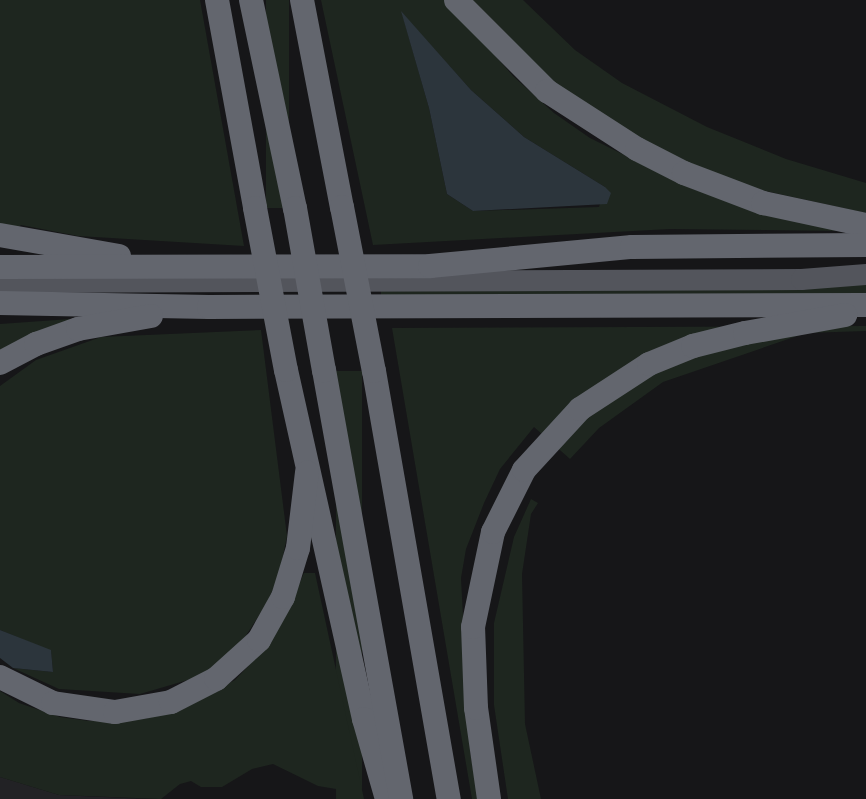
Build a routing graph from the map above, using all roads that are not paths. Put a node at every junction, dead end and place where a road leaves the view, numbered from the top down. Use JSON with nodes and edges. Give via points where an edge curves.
{"nodes":[{"id":1,"x":206,"y":0,"type":"edge"},
{"id":2,"x":217,"y":0,"type":"edge"},
{"id":3,"x":251,"y":0,"type":"edge"},
{"id":4,"x":302,"y":0,"type":"edge"},
{"id":5,"x":456,"y":0,"type":"edge"},
{"id":6,"x":225,"y":42,"type":"junction"},
{"id":7,"x":866,"y":225,"type":"edge"},
{"id":8,"x":0,"y":235,"type":"edge"},
{"id":9,"x":866,"y":245,"type":"edge"},
{"id":10,"x":0,"y":267,"type":"edge"},
{"id":11,"x":168,"y":267,"type":"junction"},
{"id":12,"x":866,"y":274,"type":"edge"},
{"id":13,"x":0,"y":282,"type":"edge"},
{"id":14,"x":0,"y":303,"type":"edge"},
{"id":15,"x":866,"y":304,"type":"edge"},
{"id":16,"x":209,"y":307,"type":"junction"},
{"id":17,"x":866,"y":311,"type":"edge"},
{"id":18,"x":0,"y":363,"type":"edge"},
{"id":19,"x":307,"y":473,"type":"junction"},
{"id":20,"x":0,"y":677,"type":"edge"},
{"id":21,"x":387,"y":799,"type":"edge"},
{"id":22,"x":401,"y":799,"type":"edge"},
{"id":23,"x":449,"y":799,"type":"edge"},
{"id":24,"x":489,"y":799,"type":"edge"}],
"edges":[{"from":1,"to":6,"type":"highway"},
{"from":2,"to":6,"type":"highway"},
{"from":3,"to":22,"type":"highway","bridge":true,"via":[[295,208]]},
{"from":4,"to":23,"type":"highway","bridge":true,"via":[[374,371]]},
{"from":5,"to":7,"type":"highway","via":[[547,91],[637,150],[710,184],[763,203]]},
{"from":6,"to":19,"type":"highway","bridge":true},
{"from":8,"to":11,"type":"highway"},
{"from":9,"to":11,"type":"highway","via":[[632,247],[430,266]]},
{"from":10,"to":11,"type":"highway"},
{"from":12,"to":13,"type":"main road","via":[[801,279]]},
{"from":14,"to":16,"type":"highway"},
{"from":15,"to":16,"type":"highway"},
{"from":16,"to":18,"type":"highway","via":[[78,329],[36,344]]},
{"from":17,"to":24,"type":"highway","via":[[745,333],[693,346],[648,364],[595,397],[537,452],[502,508],[477,594],[473,669]]},
{"from":19,"to":20,"type":"highway","via":[[298,548],[280,604],[259,640],[216,679],[171,702],[115,712],[53,703]]},
{"from":19,"to":21,"type":"highway","via":[[364,719]]}]}
